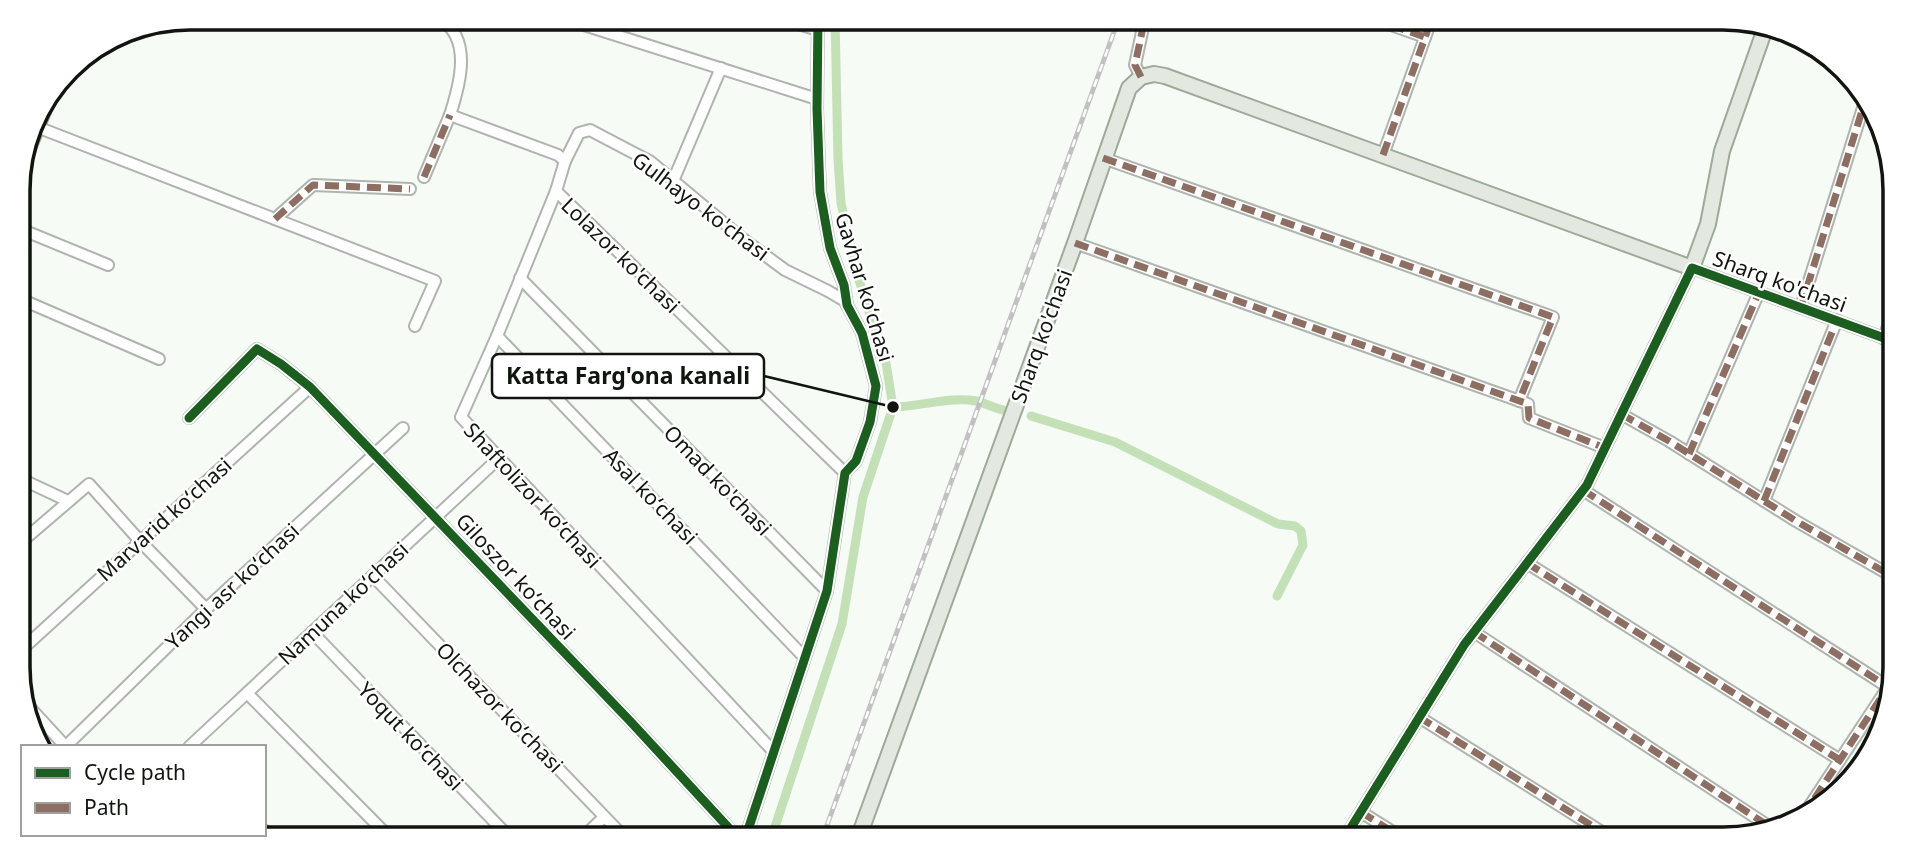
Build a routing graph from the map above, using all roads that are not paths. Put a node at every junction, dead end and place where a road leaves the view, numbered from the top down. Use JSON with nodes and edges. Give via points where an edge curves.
{"nodes":[{"id":1,"x":453,"y":30,"type":"edge"},
{"id":2,"x":600,"y":30,"type":"edge"},
{"id":3,"x":818,"y":30,"type":"edge"},
{"id":4,"x":1142,"y":30,"type":"edge"},
{"id":5,"x":1405,"y":30,"type":"edge"},
{"id":6,"x":1428,"y":30,"type":"edge"},
{"id":7,"x":1763,"y":35,"type":"edge"},
{"id":8,"x":1425,"y":37,"type":"junction"},
{"id":9,"x":720,"y":68,"type":"junction"},
{"id":10,"x":1141,"y":76,"type":"junction"},
{"id":11,"x":817,"y":99,"type":"junction"},
{"id":12,"x":1862,"y":110,"type":"edge"},
{"id":13,"x":450,"y":115,"type":"junction"},
{"id":14,"x":42,"y":129,"type":"edge"},
{"id":15,"x":1383,"y":155,"type":"junction"},
{"id":16,"x":1103,"y":158,"type":"junction"},
{"id":17,"x":565,"y":161,"type":"junction"},
{"id":18,"x":424,"y":177,"type":"dead end"},
{"id":19,"x":673,"y":181,"type":"junction"},
{"id":20,"x":410,"y":189,"type":"dead end"},
{"id":21,"x":556,"y":191,"type":"junction"},
{"id":22,"x":275,"y":219,"type":"junction"},
{"id":23,"x":30,"y":233,"type":"edge"},
{"id":24,"x":1075,"y":243,"type":"junction"},
{"id":25,"x":108,"y":265,"type":"dead end"},
{"id":26,"x":1692,"y":268,"type":"junction"},
{"id":27,"x":520,"y":278,"type":"junction"},
{"id":28,"x":1759,"y":292,"type":"junction"},
{"id":29,"x":30,"y":303,"type":"edge"},
{"id":30,"x":848,"y":306,"type":"junction"},
{"id":31,"x":1801,"y":307,"type":"junction"},
{"id":32,"x":1837,"y":320,"type":"junction"},
{"id":33,"x":415,"y":326,"type":"dead end"},
{"id":34,"x":497,"y":336,"type":"junction"},
{"id":35,"x":1883,"y":339,"type":"edge"},
{"id":36,"x":159,"y":359,"type":"dead end"},
{"id":37,"x":310,"y":387,"type":"junction"},
{"id":38,"x":1519,"y":401,"type":"junction"},
{"id":39,"x":1621,"y":414,"type":"junction"},
{"id":40,"x":190,"y":418,"type":"dead end"},
{"id":41,"x":403,"y":428,"type":"dead end"},
{"id":42,"x":1605,"y":448,"type":"junction"},
{"id":43,"x":1689,"y":454,"type":"junction"},
{"id":44,"x":376,"y":455,"type":"junction"},
{"id":45,"x":498,"y":459,"type":"junction"},
{"id":46,"x":845,"y":473,"type":"junction"},
{"id":47,"x":30,"y":483,"type":"edge"},
{"id":48,"x":1583,"y":490,"type":"junction"},
{"id":49,"x":68,"y":501,"type":"junction"},
{"id":50,"x":1764,"y":501,"type":"junction"},
{"id":51,"x":435,"y":516,"type":"junction"},
{"id":52,"x":30,"y":534,"type":"edge"},
{"id":53,"x":140,"y":541,"type":"junction"},
{"id":54,"x":1527,"y":563,"type":"junction"},
{"id":55,"x":1883,"y":571,"type":"edge"},
{"id":56,"x":373,"y":576,"type":"junction"},
{"id":57,"x":827,"y":591,"type":"junction"},
{"id":58,"x":206,"y":609,"type":"junction"},
{"id":59,"x":312,"y":632,"type":"junction"},
{"id":60,"x":1474,"y":632,"type":"junction"},
{"id":61,"x":30,"y":642,"type":"edge"},
{"id":62,"x":804,"y":657,"type":"junction"},
{"id":63,"x":1883,"y":677,"type":"edge"},
{"id":64,"x":247,"y":693,"type":"junction"},
{"id":65,"x":1880,"y":699,"type":"edge"},
{"id":66,"x":1419,"y":717,"type":"junction"},
{"id":67,"x":39,"y":721,"type":"edge"},
{"id":68,"x":64,"y":745,"type":"edge"},
{"id":69,"x":68,"y":745,"type":"edge"},
{"id":70,"x":191,"y":745,"type":"edge"},
{"id":71,"x":773,"y":751,"type":"junction"},
{"id":72,"x":1840,"y":761,"type":"junction"},
{"id":73,"x":1814,"y":799,"type":"edge"},
{"id":74,"x":1361,"y":812,"type":"junction"},
{"id":75,"x":604,"y":817,"type":"junction"},
{"id":76,"x":1763,"y":822,"type":"edge"},
{"id":77,"x":379,"y":827,"type":"edge"},
{"id":78,"x":499,"y":827,"type":"edge"},
{"id":79,"x":594,"y":827,"type":"edge"},
{"id":80,"x":614,"y":827,"type":"edge"},
{"id":81,"x":728,"y":827,"type":"edge"},
{"id":82,"x":749,"y":827,"type":"edge"},
{"id":83,"x":862,"y":827,"type":"edge"},
{"id":84,"x":1352,"y":827,"type":"edge"},
{"id":85,"x":1385,"y":827,"type":"edge"},
{"id":86,"x":1591,"y":827,"type":"edge"}],
"edges":[{"from":1,"to":13,"type":"street","via":[[462,61]]},
{"from":2,"to":9,"type":"street"},
{"from":3,"to":11,"type":"street","name":"Gavhar koʻchasi"},
{"from":4,"to":10,"type":"street","via":[[1135,65]]},
{"from":5,"to":8,"type":"street"},
{"from":6,"to":8,"type":"street"},
{"from":7,"to":26,"type":"main road","name":"Sharq ko'chasi","via":[[1722,151],[1709,224]]},
{"from":8,"to":15,"type":"street"},
{"from":9,"to":11,"type":"street"},
{"from":9,"to":19,"type":"street"},
{"from":10,"to":15,"type":"main road","name":"Sharq ko'chasi","via":[[1166,76]]},
{"from":10,"to":16,"type":"main road","name":"Sharq ko'chasi","via":[[1126,93]]},
{"from":11,"to":30,"type":"street","name":"Gavhar koʻchasi","via":[[820,192],[830,248]]},
{"from":12,"to":31,"type":"street","name":"Sharq ko'chasi"},
{"from":13,"to":17,"type":"street"},
{"from":13,"to":18,"type":"street"},
{"from":14,"to":22,"type":"street"},
{"from":15,"to":26,"type":"main road","name":"Sharq ko'chasi"},
{"from":16,"to":24,"type":"main road","name":"Sharq ko'chasi"},
{"from":16,"to":38,"type":"street","via":[[1553,317]]},
{"from":17,"to":19,"type":"street","name":"Gulhayo ko'chasi","via":[[579,133],[590,130],[650,162]]},
{"from":17,"to":21,"type":"street","name":"Lolazor ko'chasi"},
{"from":19,"to":30,"type":"street","name":"Gulhayo ko'chasi","via":[[785,270],[828,290]]},
{"from":20,"to":22,"type":"street","via":[[313,185]]},
{"from":21,"to":27,"type":"street","name":"Shaftolizor koʻchasi"},
{"from":21,"to":46,"type":"street","name":"Lolazor ko'chasi"},
{"from":22,"to":33,"type":"street","via":[[435,281]]},
{"from":23,"to":25,"type":"street"},
{"from":24,"to":38,"type":"street"},
{"from":24,"to":83,"type":"main road","name":"Sharq ko'chasi"},
{"from":26,"to":28,"type":"street","name":"Sharq ko'chasi"},
{"from":26,"to":39,"type":"street"},
{"from":27,"to":34,"type":"street","name":"Shaftolizor koʻchasi"},
{"from":27,"to":57,"type":"street","name":"Omad ko'chasi"},
{"from":28,"to":31,"type":"street","name":"Sharq ko'chasi"},
{"from":28,"to":43,"type":"street","name":"Sharq ko'chasi"},
{"from":29,"to":36,"type":"street"},
{"from":30,"to":46,"type":"street","name":"Gavhar koʻchasi","via":[[862,333],[876,386],[870,422],[856,461]]},
{"from":31,"to":32,"type":"street","name":"Sharq ko'chasi"},
{"from":32,"to":35,"type":"street","name":"Sharq ko'chasi"},
{"from":32,"to":50,"type":"street","name":"Sharq ko'chasi"},
{"from":34,"to":45,"type":"street","name":"Shaftolizor koʻchasi","via":[[461,417]]},
{"from":34,"to":62,"type":"street","name":"Asal koʻchasi"},
{"from":37,"to":40,"type":"street","name":"Giloszor koʻchasi","via":[[257,349]]},
{"from":37,"to":44,"type":"street","name":"Giloszor koʻchasi"},
{"from":37,"to":53,"type":"street","name":"Marvarid koʻchasi"},
{"from":38,"to":42,"type":"street","via":[[1528,404],[1530,418]]},
{"from":39,"to":42,"type":"street"},
{"from":39,"to":43,"type":"street"},
{"from":41,"to":44,"type":"street","name":"Yangi asr koʻchasi"},
{"from":42,"to":48,"type":"street"},
{"from":43,"to":50,"type":"street"},
{"from":44,"to":51,"type":"street","name":"Giloszor koʻchasi"},
{"from":44,"to":58,"type":"street","name":"Yangi asr koʻchasi"},
{"from":45,"to":51,"type":"street","name":"Namuna koʻchasi"},
{"from":45,"to":71,"type":"street","name":"Shaftolizor koʻchasi"},
{"from":46,"to":57,"type":"street","name":"Gavhar koʻchasi"},
{"from":47,"to":49,"type":"street"},
{"from":48,"to":54,"type":"street"},
{"from":48,"to":63,"type":"street"},
{"from":49,"to":52,"type":"street"},
{"from":49,"to":53,"type":"street","via":[[89,484]]},
{"from":50,"to":55,"type":"street"},
{"from":51,"to":56,"type":"street","name":"Namuna koʻchasi"},
{"from":51,"to":81,"type":"street","name":"Giloszor koʻchasi"},
{"from":53,"to":58,"type":"street"},
{"from":53,"to":61,"type":"street","name":"Marvarid koʻchasi"},
{"from":54,"to":60,"type":"street"},
{"from":54,"to":72,"type":"street"},
{"from":56,"to":59,"type":"street","name":"Namuna koʻchasi"},
{"from":56,"to":75,"type":"street","name":"Olchazor koʻchasi"},
{"from":57,"to":62,"type":"street","name":"Gavhar koʻchasi"},
{"from":58,"to":69,"type":"street","name":"Yangi asr koʻchasi"},
{"from":59,"to":64,"type":"street","name":"Namuna koʻchasi"},
{"from":59,"to":78,"type":"street","name":"Yoqut koʻchasi"},
{"from":60,"to":66,"type":"street"},
{"from":60,"to":76,"type":"street"},
{"from":62,"to":71,"type":"street","name":"Gavhar koʻchasi"},
{"from":64,"to":70,"type":"street","name":"Namuna koʻchasi"},
{"from":64,"to":77,"type":"street"},
{"from":65,"to":72,"type":"street"},
{"from":66,"to":74,"type":"street"},
{"from":66,"to":86,"type":"street"},
{"from":67,"to":68,"type":"street"},
{"from":71,"to":82,"type":"street","name":"Gavhar koʻchasi"},
{"from":72,"to":73,"type":"street"},
{"from":74,"to":84,"type":"street"},
{"from":74,"to":85,"type":"street"},
{"from":75,"to":79,"type":"street"},
{"from":75,"to":80,"type":"street","name":"Olchazor koʻchasi"}]}
